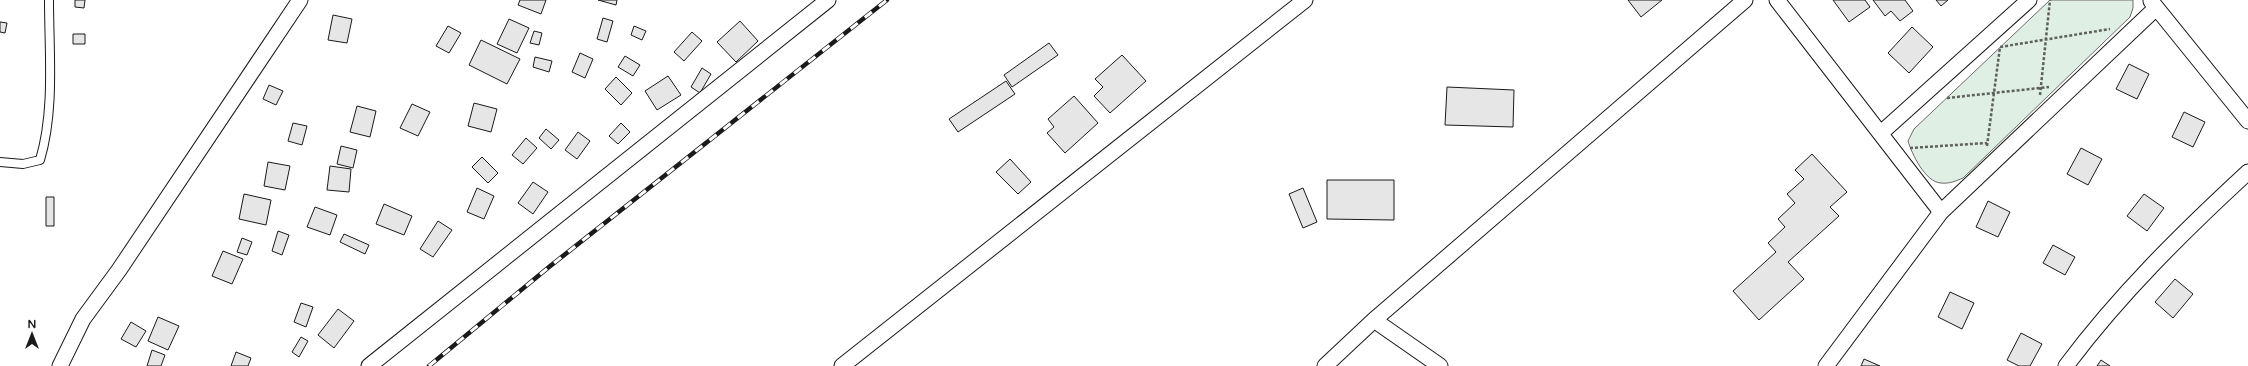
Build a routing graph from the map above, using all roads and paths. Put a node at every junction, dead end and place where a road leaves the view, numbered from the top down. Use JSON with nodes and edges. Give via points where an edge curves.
{"nodes":[{"id":1,"x":49,"y":0,"type":"edge"},
{"id":2,"x":300,"y":0,"type":"edge"},
{"id":3,"x":828,"y":0,"type":"edge"},
{"id":4,"x":1305,"y":0,"type":"edge"},
{"id":5,"x":1745,"y":0,"type":"edge"},
{"id":6,"x":1777,"y":0,"type":"edge"},
{"id":7,"x":2029,"y":0,"type":"edge"},
{"id":8,"x":2050,"y":0,"type":"edge"},
{"id":9,"x":2153,"y":4,"type":"edge"},
{"id":10,"x":2113,"y":28,"type":"dead end"},
{"id":11,"x":2046,"y":39,"type":"junction"},
{"id":12,"x":2053,"y":86,"type":"dead end"},
{"id":13,"x":2041,"y":87,"type":"junction"},
{"id":14,"x":1994,"y":93,"type":"junction"},
{"id":15,"x":1946,"y":98,"type":"dead end"},
{"id":16,"x":2040,"y":99,"type":"dead end"},
{"id":17,"x":2248,"y":121,"type":"edge"},
{"id":18,"x":1881,"y":133,"type":"junction"},
{"id":19,"x":1994,"y":142,"type":"dead end"},
{"id":20,"x":1988,"y":143,"type":"junction"},
{"id":21,"x":1910,"y":148,"type":"dead end"},
{"id":22,"x":1987,"y":149,"type":"dead end"},
{"id":23,"x":0,"y":162,"type":"edge"},
{"id":24,"x":2248,"y":172,"type":"edge"},
{"id":25,"x":1941,"y":212,"type":"junction"},
{"id":26,"x":1374,"y":320,"type":"junction"},
{"id":27,"x":60,"y":366,"type":"edge"},
{"id":28,"x":369,"y":366,"type":"edge"},
{"id":29,"x":842,"y":366,"type":"edge"},
{"id":30,"x":1325,"y":366,"type":"edge"},
{"id":31,"x":1440,"y":366,"type":"edge"},
{"id":32,"x":1826,"y":366,"type":"edge"},
{"id":33,"x":2066,"y":366,"type":"edge"}],
"edges":[{"from":1,"to":23,"type":"lane","via":[[48,120],[40,160],[23,164]]},
{"from":2,"to":27,"type":"street","via":[[119,270],[83,319]]},
{"from":3,"to":28,"type":"street"},
{"from":4,"to":29,"type":"street"},
{"from":5,"to":26,"type":"street"},
{"from":6,"to":18,"type":"street"},
{"from":7,"to":18,"type":"street"},
{"from":8,"to":11,"type":"path"},
{"from":9,"to":17,"type":"street"},
{"from":9,"to":25,"type":"street"},
{"from":10,"to":11,"type":"path"},
{"from":11,"to":13,"type":"path"},
{"from":11,"to":14,"type":"path","via":[[2000,47]]},
{"from":12,"to":13,"type":"path"},
{"from":13,"to":14,"type":"path"},
{"from":13,"to":16,"type":"path"},
{"from":14,"to":15,"type":"path"},
{"from":14,"to":20,"type":"path"},
{"from":18,"to":25,"type":"street"},
{"from":19,"to":20,"type":"path"},
{"from":20,"to":21,"type":"path"},
{"from":20,"to":22,"type":"path"},
{"from":24,"to":33,"type":"street","via":[[2175,240],[2086,339]]},
{"from":25,"to":32,"type":"street"},
{"from":26,"to":30,"type":"street"},
{"from":26,"to":31,"type":"street"}]}
